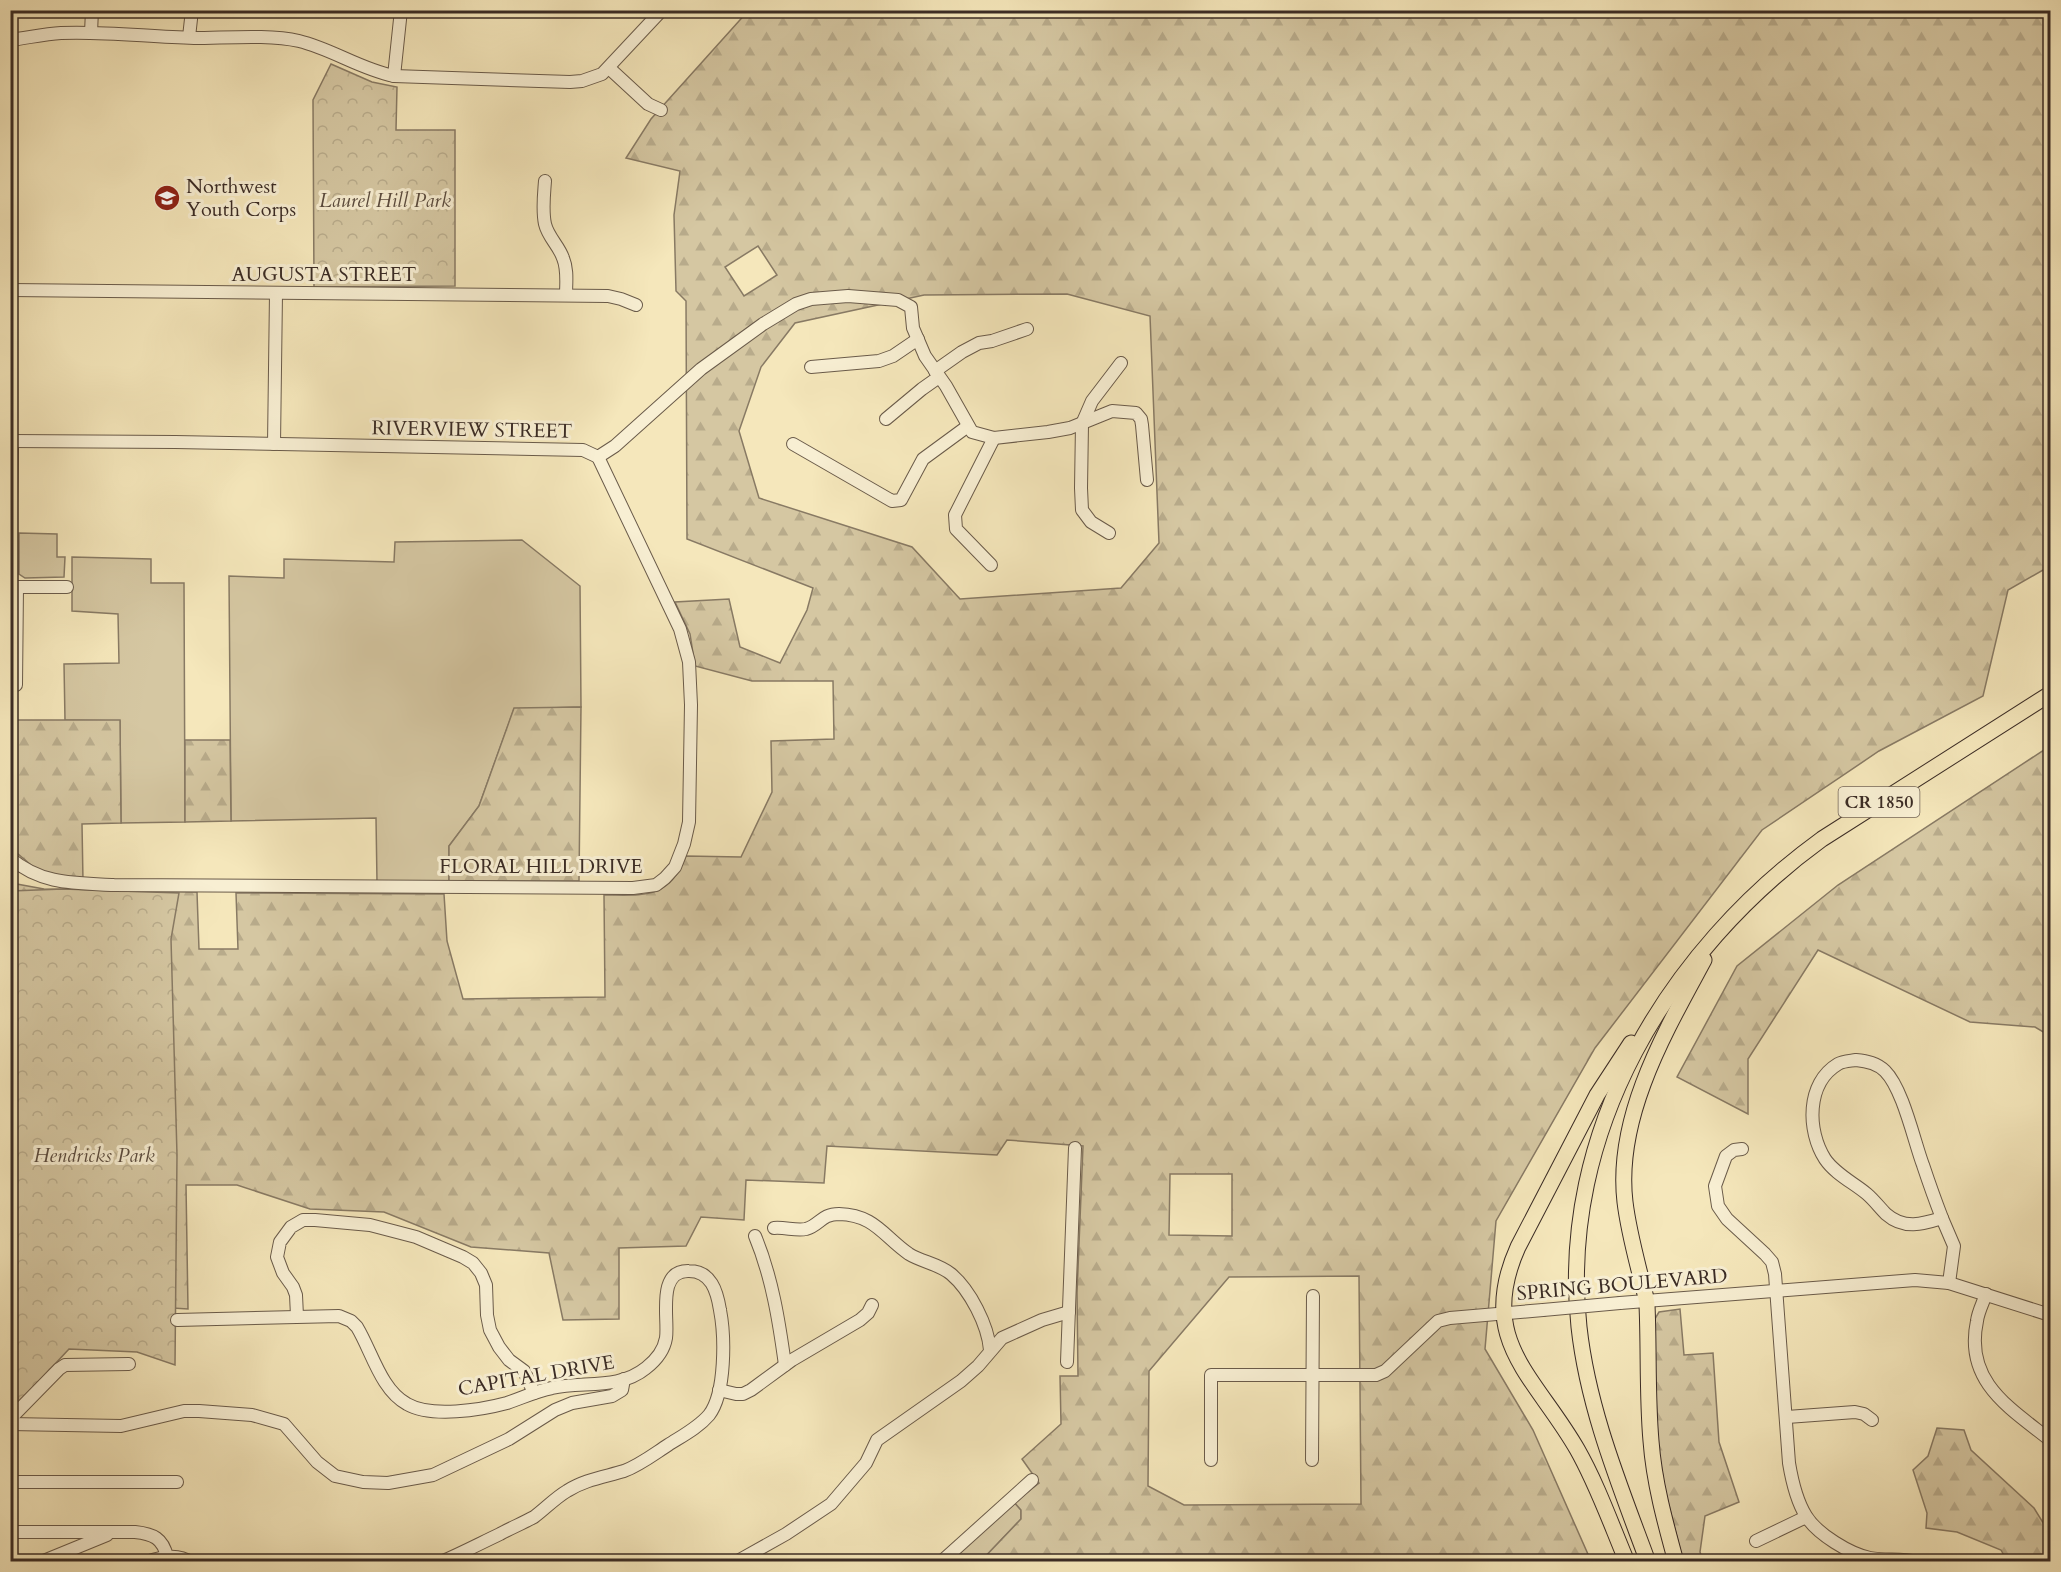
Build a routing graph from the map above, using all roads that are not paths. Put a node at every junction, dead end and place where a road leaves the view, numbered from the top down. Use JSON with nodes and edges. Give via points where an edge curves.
{"nodes":[{"id":1,"x":92,"y":10,"type":"edge"},
{"id":2,"x":192,"y":10,"type":"edge"},
{"id":3,"x":401,"y":10,"type":"edge"},
{"id":4,"x":663,"y":10,"type":"edge"},
{"id":5,"x":91,"y":33,"type":"junction"},
{"id":6,"x":189,"y":38,"type":"junction"},
{"id":7,"x":10,"y":40,"type":"edge"},
{"id":8,"x":609,"y":68,"type":"junction"},
{"id":9,"x":394,"y":76,"type":"junction"},
{"id":10,"x":661,"y":110,"type":"dead end"},
{"id":11,"x":545,"y":181,"type":"dead end"},
{"id":12,"x":10,"y":290,"type":"edge"},
{"id":13,"x":276,"y":293,"type":"junction"},
{"id":14,"x":566,"y":295,"type":"junction"},
{"id":15,"x":636,"y":305,"type":"dead end"},
{"id":16,"x":1028,"y":328,"type":"dead end"},
{"id":17,"x":918,"y":339,"type":"junction"},
{"id":18,"x":1121,"y":363,"type":"dead end"},
{"id":19,"x":811,"y":368,"type":"dead end"},
{"id":20,"x":937,"y":374,"type":"junction"},
{"id":21,"x":886,"y":419,"type":"dead end"},
{"id":22,"x":1083,"y":424,"type":"junction"},
{"id":23,"x":968,"y":426,"type":"junction"},
{"id":24,"x":994,"y":438,"type":"junction"},
{"id":25,"x":11,"y":441,"type":"edge"},
{"id":26,"x":274,"y":444,"type":"junction"},
{"id":27,"x":793,"y":444,"type":"dead end"},
{"id":28,"x":598,"y":457,"type":"junction"},
{"id":29,"x":1147,"y":480,"type":"dead end"},
{"id":30,"x":1109,"y":533,"type":"dead end"},
{"id":31,"x":991,"y":565,"type":"dead end"},
{"id":32,"x":10,"y":567,"type":"edge"},
{"id":33,"x":14,"y":587,"type":"edge"},
{"id":34,"x":68,"y":587,"type":"dead end"},
{"id":35,"x":16,"y":685,"type":"dead end"},
{"id":36,"x":2050,"y":694,"type":"edge"},
{"id":37,"x":10,"y":858,"type":"edge"},
{"id":38,"x":1721,"y":928,"type":"junction"},
{"id":39,"x":1660,"y":1006,"type":"junction"},
{"id":40,"x":1075,"y":1148,"type":"dead end"},
{"id":41,"x":1742,"y":1149,"type":"dead end"},
{"id":42,"x":1942,"y":1218,"type":"junction"},
{"id":43,"x":774,"y":1228,"type":"dead end"},
{"id":44,"x":755,"y":1236,"type":"dead end"},
{"id":45,"x":1949,"y":1283,"type":"junction"},
{"id":46,"x":1777,"y":1291,"type":"junction"},
{"id":47,"x":1986,"y":1294,"type":"junction"},
{"id":48,"x":1313,"y":1296,"type":"dead end"},
{"id":49,"x":1647,"y":1302,"type":"junction"},
{"id":50,"x":872,"y":1305,"type":"dead end"},
{"id":51,"x":1069,"y":1312,"type":"junction"},
{"id":52,"x":1504,"y":1313,"type":"junction"},
{"id":53,"x":297,"y":1316,"type":"junction"},
{"id":54,"x":2050,"y":1316,"type":"edge"},
{"id":55,"x":177,"y":1320,"type":"dead end"},
{"id":56,"x":990,"y":1350,"type":"junction"},
{"id":57,"x":1067,"y":1362,"type":"dead end"},
{"id":58,"x":129,"y":1364,"type":"dead end"},
{"id":59,"x":785,"y":1365,"type":"junction"},
{"id":60,"x":1312,"y":1376,"type":"junction"},
{"id":61,"x":624,"y":1379,"type":"junction"},
{"id":62,"x":719,"y":1390,"type":"junction"},
{"id":63,"x":534,"y":1393,"type":"junction"},
{"id":64,"x":1787,"y":1417,"type":"junction"},
{"id":65,"x":10,"y":1419,"type":"edge"},
{"id":66,"x":1872,"y":1420,"type":"dead end"},
{"id":67,"x":10,"y":1424,"type":"edge"},
{"id":68,"x":2050,"y":1440,"type":"edge"},
{"id":69,"x":1211,"y":1460,"type":"dead end"},
{"id":70,"x":1312,"y":1460,"type":"dead end"},
{"id":71,"x":1032,"y":1480,"type":"dead end"},
{"id":72,"x":10,"y":1482,"type":"edge"},
{"id":73,"x":177,"y":1482,"type":"dead end"},
{"id":74,"x":1806,"y":1517,"type":"junction"},
{"id":75,"x":10,"y":1532,"type":"edge"},
{"id":76,"x":114,"y":1532,"type":"junction"},
{"id":77,"x":1756,"y":1541,"type":"dead end"},
{"id":78,"x":167,"y":1557,"type":"junction"},
{"id":79,"x":186,"y":1560,"type":"edge"},
{"id":80,"x":42,"y":1562,"type":"edge"},
{"id":81,"x":146,"y":1562,"type":"edge"},
{"id":82,"x":202,"y":1562,"type":"edge"},
{"id":83,"x":441,"y":1562,"type":"edge"},
{"id":84,"x":736,"y":1562,"type":"edge"},
{"id":85,"x":941,"y":1562,"type":"edge"},
{"id":86,"x":1627,"y":1562,"type":"edge"},
{"id":87,"x":1648,"y":1562,"type":"edge"},
{"id":88,"x":1676,"y":1562,"type":"edge"},
{"id":89,"x":1916,"y":1562,"type":"edge"}],
"edges":[{"from":1,"to":5,"type":"street"},
{"from":2,"to":6,"type":"street"},
{"from":3,"to":9,"type":"street"},
{"from":4,"to":8,"type":"street"},
{"from":5,"to":6,"type":"street"},
{"from":5,"to":7,"type":"street"},
{"from":6,"to":9,"type":"street","via":[[298,41]]},
{"from":8,"to":9,"type":"street","via":[[592,78],[570,82]]},
{"from":8,"to":10,"type":"street","via":[[648,104]]},
{"from":11,"to":14,"type":"street","via":[[545,225],[563,256]]},
{"from":12,"to":13,"type":"street","name":"AUGUSTA STREET"},
{"from":13,"to":14,"type":"street","name":"AUGUSTA STREET"},
{"from":13,"to":26,"type":"street"},
{"from":14,"to":15,"type":"street","name":"AUGUSTA STREET","via":[[608,296]]},
{"from":16,"to":20,"type":"street","via":[[979,343]]},
{"from":17,"to":19,"type":"street","via":[[894,356],[879,361]]},
{"from":17,"to":20,"type":"street"},
{"from":17,"to":28,"type":"street","via":[[911,307],[898,300],[848,297],[796,304],[701,369]]},
{"from":18,"to":22,"type":"street","via":[[1092,401]]},
{"from":20,"to":21,"type":"street"},
{"from":20,"to":23,"type":"street"},
{"from":22,"to":24,"type":"street"},
{"from":22,"to":29,"type":"street","via":[[1112,411],[1136,413],[1142,425]]},
{"from":22,"to":30,"type":"street","via":[[1082,510],[1091,522]]},
{"from":23,"to":24,"type":"street","via":[[972,432]]},
{"from":23,"to":27,"type":"street","via":[[923,459],[897,502]]},
{"from":24,"to":31,"type":"street","via":[[955,515],[956,529]]},
{"from":25,"to":26,"type":"street","name":"RIVERVIEW STREET"},
{"from":25,"to":32,"type":"street"},
{"from":26,"to":28,"type":"street","name":"RIVERVIEW STREET","via":[[583,450]]},
{"from":28,"to":37,"type":"street","name":"FLORAL HILL DRIVE","via":[[680,629],[689,662],[688,822],[675,867],[656,885],[114,885],[45,879]]},
{"from":33,"to":34,"type":"street"},
{"from":33,"to":35,"type":"street"},
{"from":36,"to":38,"type":"main road","number":"CR 1850","via":[[1822,839],[1788,864]]},
{"from":38,"to":39,"type":"main road","number":"CR 1850"},
{"from":38,"to":49,"type":"main road","via":[[1659,1045],[1630,1130],[1625,1201]]},
{"from":39,"to":52,"type":"main road","via":[[1597,1095],[1518,1247],[1505,1283]]},
{"from":39,"to":87,"type":"main road","number":"CR 1850","via":[[1623,1076],[1606,1119],[1585,1190],[1575,1264],[1585,1366],[1603,1437]]},
{"from":40,"to":51,"type":"street"},
{"from":41,"to":46,"type":"street","via":[[1726,1155],[1715,1186],[1718,1206],[1772,1262]]},
{"from":42,"to":42,"type":"street","via":[[1892,1080],[1876,1064],[1856,1060],[1840,1063],[1819,1085],[1813,1104],[1812,1125],[1826,1160],[1897,1221],[1918,1226]]},
{"from":42,"to":45,"type":"street","via":[[1954,1246]]},
{"from":43,"to":56,"type":"street","via":[[807,1228],[823,1217],[840,1214],[874,1224],[910,1254],[940,1267],[959,1283],[982,1319]]},
{"from":44,"to":59,"type":"street","via":[[766,1265]]},
{"from":45,"to":46,"type":"street","name":"SPRING BOULEVARD","via":[[1900,1280]]},
{"from":45,"to":47,"type":"street","name":"SPRING BOULEVARD"},
{"from":46,"to":49,"type":"street","name":"SPRING BOULEVARD"},
{"from":46,"to":64,"type":"street"},
{"from":47,"to":54,"type":"street","name":"SPRING BOULEVARD"},
{"from":47,"to":68,"type":"street","via":[[1974,1345],[1981,1376],[2000,1400]]},
{"from":48,"to":60,"type":"street"},
{"from":49,"to":52,"type":"street","name":"SPRING BOULEVARD","bridge":true},
{"from":49,"to":88,"type":"main road","via":[[1651,1443],[1661,1507]]},
{"from":50,"to":59,"type":"street","via":[[860,1320]]},
{"from":51,"to":56,"type":"street","via":[[1018,1329]]},
{"from":51,"to":57,"type":"street"},
{"from":52,"to":60,"type":"street","name":"SPRING BOULEVARD","via":[[1438,1321],[1385,1371],[1376,1374]]},
{"from":52,"to":86,"type":"main road","via":[[1510,1346],[1578,1451]]},
{"from":53,"to":55,"type":"street","name":"CAPITAL DRIVE"},
{"from":53,"to":63,"type":"street","name":"CAPITAL DRIVE","via":[[332,1315],[351,1321],[388,1388],[412,1407],[474,1410]]},
{"from":53,"to":63,"type":"street","via":[[296,1295],[278,1257],[280,1242],[291,1227],[303,1220],[315,1220],[370,1225],[416,1237],[463,1257],[481,1273],[486,1285],[490,1330],[509,1360],[525,1371]]},
{"from":56,"to":84,"type":"street","via":[[961,1381],[877,1440],[866,1463],[831,1504]]},
{"from":58,"to":65,"type":"street","via":[[65,1365]]},
{"from":59,"to":62,"type":"street","via":[[743,1394]]},
{"from":60,"to":69,"type":"street","name":"SPRING BOULEVARD","via":[[1211,1376]]},
{"from":60,"to":70,"type":"street"},
{"from":61,"to":62,"type":"street","name":"CAPITAL DRIVE","via":[[642,1371],[657,1357],[666,1339],[665,1299],[669,1284],[679,1273],[694,1271],[711,1281],[718,1300],[722,1347]]},
{"from":61,"to":63,"type":"street","name":"CAPITAL DRIVE"},
{"from":61,"to":67,"type":"street","via":[[622,1390],[612,1396],[555,1410],[509,1439],[433,1475],[388,1483],[335,1476],[317,1462],[284,1424],[252,1415],[184,1411],[121,1426]]},
{"from":62,"to":83,"type":"street","name":"CAPITAL DRIVE","via":[[713,1408],[698,1425],[635,1466],[580,1484],[532,1518]]},
{"from":64,"to":66,"type":"street","via":[[1855,1412]]},
{"from":64,"to":74,"type":"street","via":[[1792,1481]]},
{"from":71,"to":85,"type":"street"},
{"from":72,"to":73,"type":"street"},
{"from":74,"to":77,"type":"street"},
{"from":74,"to":89,"type":"street","via":[[1826,1536],[1852,1552],[1882,1560]]},
{"from":75,"to":76,"type":"street"},
{"from":76,"to":78,"type":"street","via":[[157,1537]]},
{"from":76,"to":80,"type":"street"},
{"from":78,"to":79,"type":"street"},
{"from":78,"to":81,"type":"street"},
{"from":79,"to":82,"type":"street"}]}
